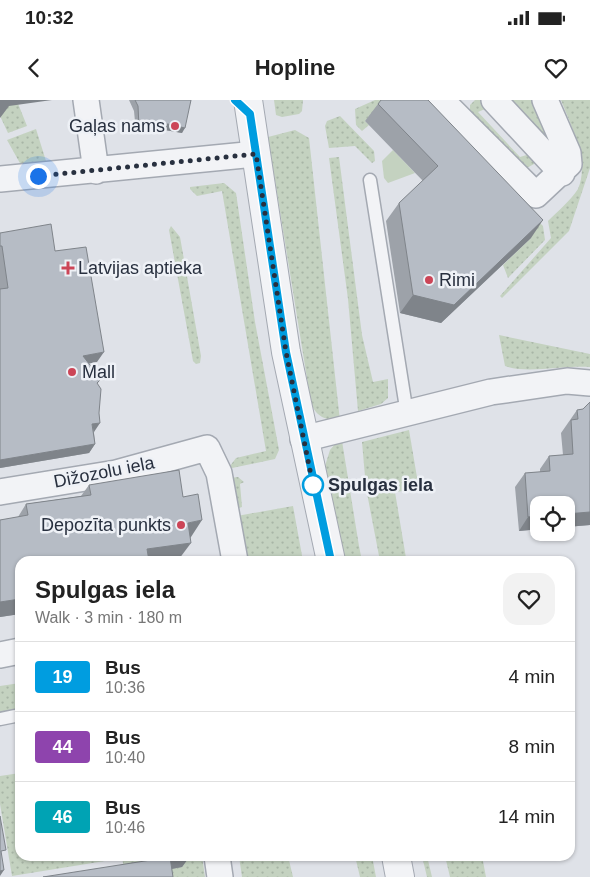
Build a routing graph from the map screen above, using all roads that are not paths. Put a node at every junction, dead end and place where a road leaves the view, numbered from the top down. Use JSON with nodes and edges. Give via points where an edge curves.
{"nodes":[{"id":1,"x":86,"y":100,"type":"edge"},
{"id":2,"x":494,"y":100,"type":"edge"},
{"id":3,"x":545,"y":100,"type":"edge"},
{"id":4,"x":450,"y":103,"type":"edge"},
{"id":5,"x":244,"y":105,"type":"edge"},
{"id":6,"x":256,"y":154,"type":"junction"},
{"id":7,"x":96,"y":171,"type":"junction"},
{"id":8,"x":562,"y":173,"type":"junction"},
{"id":9,"x":0,"y":179,"type":"edge"},
{"id":10,"x":370,"y":180,"type":"dead end"},
{"id":11,"x":590,"y":383,"type":"edge"},
{"id":12,"x":407,"y":414,"type":"junction"},
{"id":13,"x":303,"y":440,"type":"junction"},
{"id":14,"x":0,"y":492,"type":"edge"},
{"id":15,"x":234,"y":556,"type":"edge"},
{"id":16,"x":329,"y":556,"type":"edge"},
{"id":17,"x":15,"y":652,"type":"edge"},
{"id":18,"x":0,"y":655,"type":"edge"},
{"id":19,"x":15,"y":716,"type":"edge"},
{"id":20,"x":0,"y":718,"type":"edge"},
{"id":21,"x":218,"y":861,"type":"edge"},
{"id":22,"x":397,"y":861,"type":"edge"},
{"id":23,"x":220,"y":877,"type":"edge"},
{"id":24,"x":400,"y":877,"type":"edge"}],
"edges":[{"from":1,"to":7,"type":"street"},
{"from":2,"to":8,"type":"street"},
{"from":3,"to":8,"type":"street","via":[[568,153],[569,164]]},
{"from":4,"to":8,"type":"street","via":[[536,195]]},
{"from":5,"to":6,"type":"street"},
{"from":6,"to":7,"type":"street"},
{"from":6,"to":13,"type":"street","via":[[286,352]]},
{"from":7,"to":9,"type":"street"},
{"from":10,"to":12,"type":"lane"},
{"from":11,"to":12,"type":"street","via":[[567,381],[491,392]]},
{"from":12,"to":13,"type":"street"},
{"from":13,"to":16,"type":"street"},
{"from":14,"to":15,"type":"street","name":"Dižozolu iela","via":[[116,473],[207,448],[218,473]]},
{"from":17,"to":18,"type":"street"},
{"from":19,"to":20,"type":"lane"},
{"from":21,"to":23,"type":"street"},
{"from":22,"to":24,"type":"street"}]}
